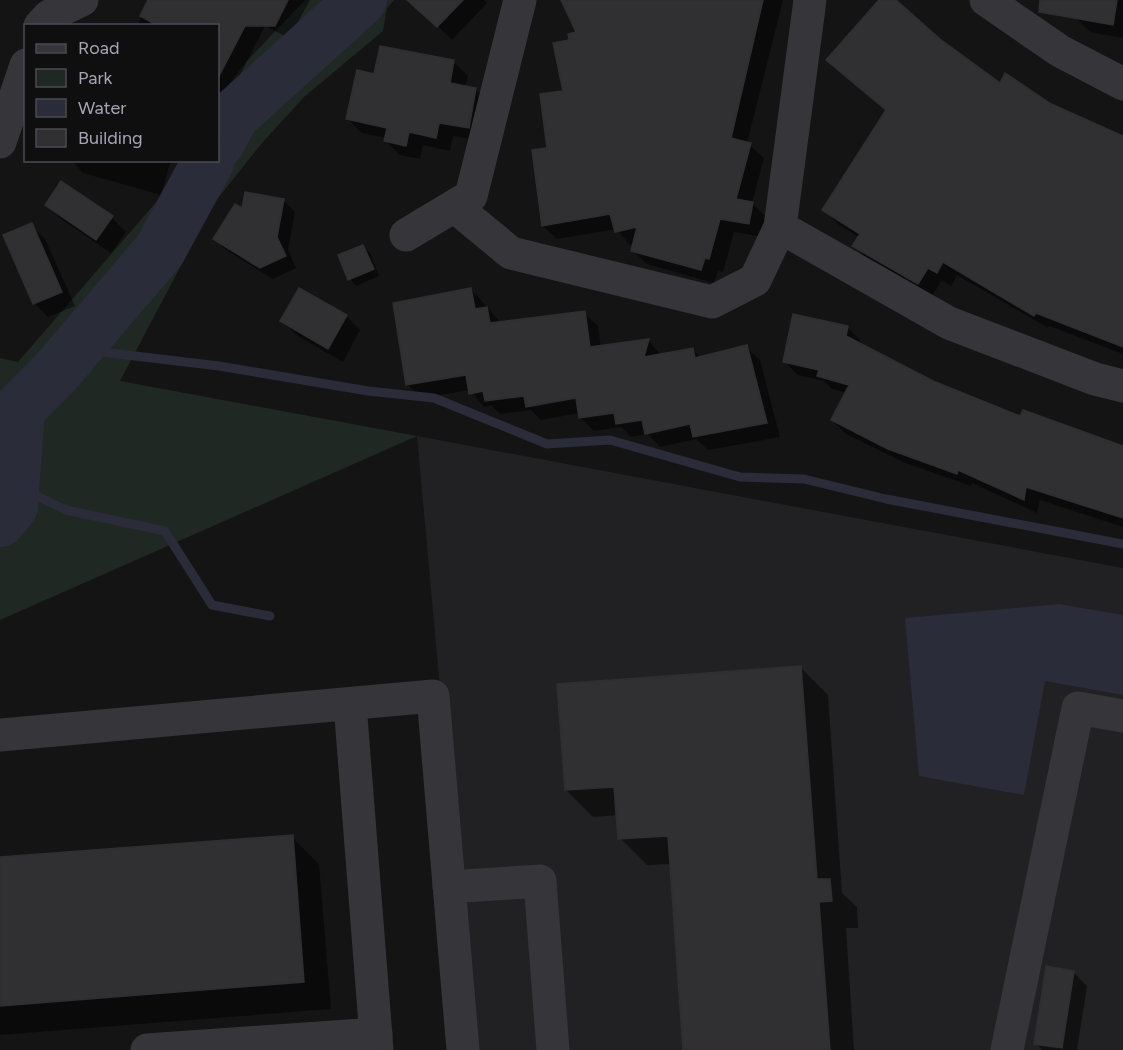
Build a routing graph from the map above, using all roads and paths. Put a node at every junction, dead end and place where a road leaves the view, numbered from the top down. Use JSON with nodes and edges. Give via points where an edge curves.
{"nodes":[{"id":1,"x":82,"y":0,"type":"edge"},
{"id":2,"x":520,"y":0,"type":"edge"},
{"id":3,"x":810,"y":0,"type":"edge"},
{"id":4,"x":986,"y":0,"type":"edge"},
{"id":5,"x":41,"y":14,"type":"edge"},
{"id":6,"x":24,"y":71,"type":"edge"},
{"id":7,"x":1123,"y":84,"type":"edge"},
{"id":8,"x":0,"y":142,"type":"edge"},
{"id":9,"x":454,"y":206,"type":"junction"},
{"id":10,"x":780,"y":227,"type":"junction"},
{"id":11,"x":406,"y":235,"type":"dead end"},
{"id":12,"x":1123,"y":386,"type":"edge"},
{"id":13,"x":350,"y":704,"type":"junction"},
{"id":14,"x":1123,"y":716,"type":"edge"},
{"id":15,"x":0,"y":735,"type":"edge"},
{"id":16,"x":449,"y":887,"type":"junction"},
{"id":17,"x":376,"y":1042,"type":"edge"},
{"id":18,"x":147,"y":1050,"type":"edge"},
{"id":19,"x":463,"y":1050,"type":"edge"},
{"id":20,"x":553,"y":1050,"type":"edge"},
{"id":21,"x":1007,"y":1050,"type":"edge"}],
"edges":[{"from":1,"to":5,"type":"lane"},
{"from":2,"to":9,"type":"lane","via":[[471,196]]},
{"from":3,"to":10,"type":"lane"},
{"from":4,"to":7,"type":"lane","via":[[1060,51]]},
{"from":6,"to":8,"type":"lane"},
{"from":9,"to":10,"type":"lane","via":[[511,253],[712,302],[755,280]]},
{"from":9,"to":11,"type":"lane"},
{"from":10,"to":12,"type":"lane","via":[[949,323]]},
{"from":13,"to":15,"type":"lane"},
{"from":13,"to":16,"type":"lane","via":[[433,696]]},
{"from":13,"to":17,"type":"lane"},
{"from":14,"to":21,"type":"lane","via":[[1078,708]]},
{"from":16,"to":19,"type":"lane"},
{"from":16,"to":20,"type":"lane","via":[[540,881]]},
{"from":17,"to":18,"type":"lane"}]}
